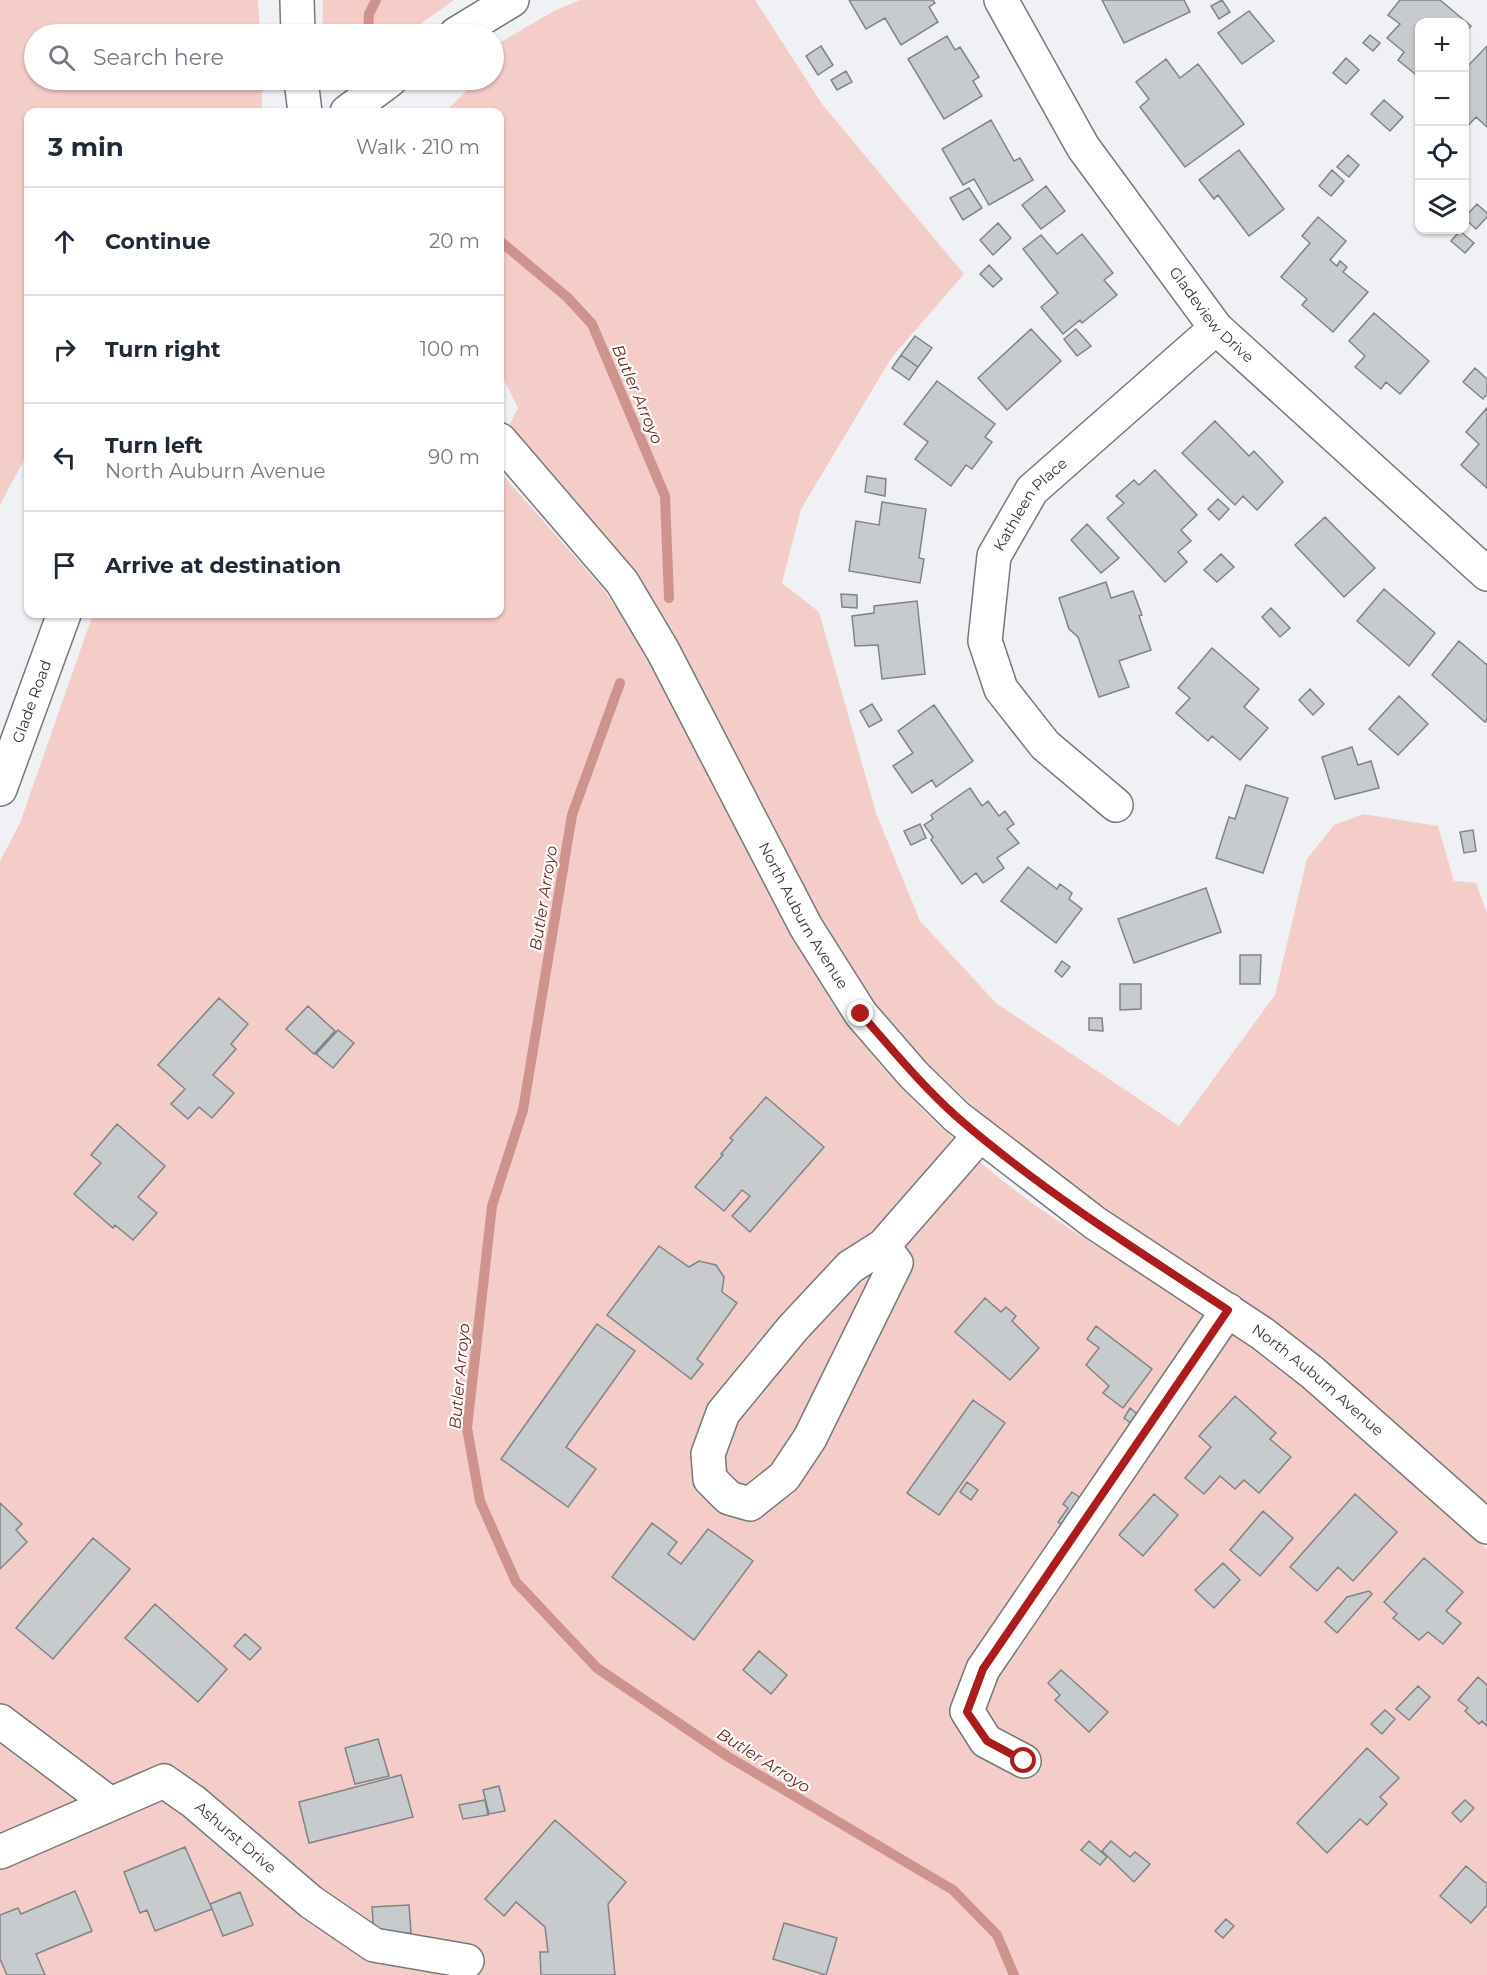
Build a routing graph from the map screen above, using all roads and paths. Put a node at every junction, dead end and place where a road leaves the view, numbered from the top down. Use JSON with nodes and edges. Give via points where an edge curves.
{"nodes":[{"id":1,"x":297,"y":0,"type":"edge"},
{"id":2,"x":512,"y":0,"type":"edge"},
{"id":3,"x":1000,"y":0,"type":"edge"},
{"id":4,"x":298,"y":24,"type":"edge"},
{"id":5,"x":472,"y":24,"type":"edge"},
{"id":6,"x":302,"y":90,"type":"edge"},
{"id":7,"x":377,"y":90,"type":"edge"},
{"id":8,"x":304,"y":108,"type":"edge"},
{"id":9,"x":352,"y":108,"type":"edge"},
{"id":10,"x":1216,"y":328,"type":"junction"},
{"id":11,"x":504,"y":445,"type":"edge"},
{"id":12,"x":1487,"y":574,"type":"edge"},
{"id":13,"x":63,"y":618,"type":"edge"},
{"id":14,"x":0,"y":789,"type":"edge"},
{"id":15,"x":1116,"y":805,"type":"dead end"},
{"id":16,"x":980,"y":1135,"type":"junction"},
{"id":17,"x":883,"y":1246,"type":"junction"},
{"id":18,"x":1228,"y":1310,"type":"junction"},
{"id":19,"x":1487,"y":1527,"type":"edge"},
{"id":20,"x":0,"y":1721,"type":"edge"},
{"id":21,"x":1024,"y":1761,"type":"dead end"},
{"id":22,"x":110,"y":1803,"type":"junction"},
{"id":23,"x":0,"y":1852,"type":"edge"},
{"id":24,"x":467,"y":1961,"type":"dead end"}],
"edges":[{"from":1,"to":4,"type":"street"},
{"from":2,"to":5,"type":"street"},
{"from":3,"to":10,"type":"street","name":"Gladeview Drive","via":[[1083,147]]},
{"from":6,"to":8,"type":"street"},
{"from":7,"to":9,"type":"street"},
{"from":10,"to":12,"type":"street","name":"Gladeview Drive"},
{"from":10,"to":15,"type":"street","name":"Kathleen Place","via":[[1032,490],[994,556],[985,641],[1001,689],[1045,745]]},
{"from":11,"to":16,"type":"street","name":"North Auburn Avenue","via":[[622,582],[663,651],[806,927],[861,1014],[913,1074]]},
{"from":13,"to":14,"type":"street","name":"Glade Road"},
{"from":16,"to":17,"type":"street"},
{"from":16,"to":18,"type":"street","name":"North Auburn Avenue","via":[[1095,1223]]},
{"from":17,"to":17,"type":"street","via":[[850,1267],[723,1413],[708,1454],[710,1479],[729,1498],[750,1504],[784,1477],[810,1438],[896,1263]]},
{"from":18,"to":19,"type":"street","name":"North Auburn Avenue","via":[[1313,1372]]},
{"from":18,"to":21,"type":"street","via":[[983,1669],[967,1712],[987,1741]]},
{"from":20,"to":22,"type":"street"},
{"from":22,"to":23,"type":"street","name":"Ashurst Drive"},
{"from":22,"to":24,"type":"street","name":"Ashurst Drive","via":[[164,1781],[311,1902],[374,1945]]}]}
